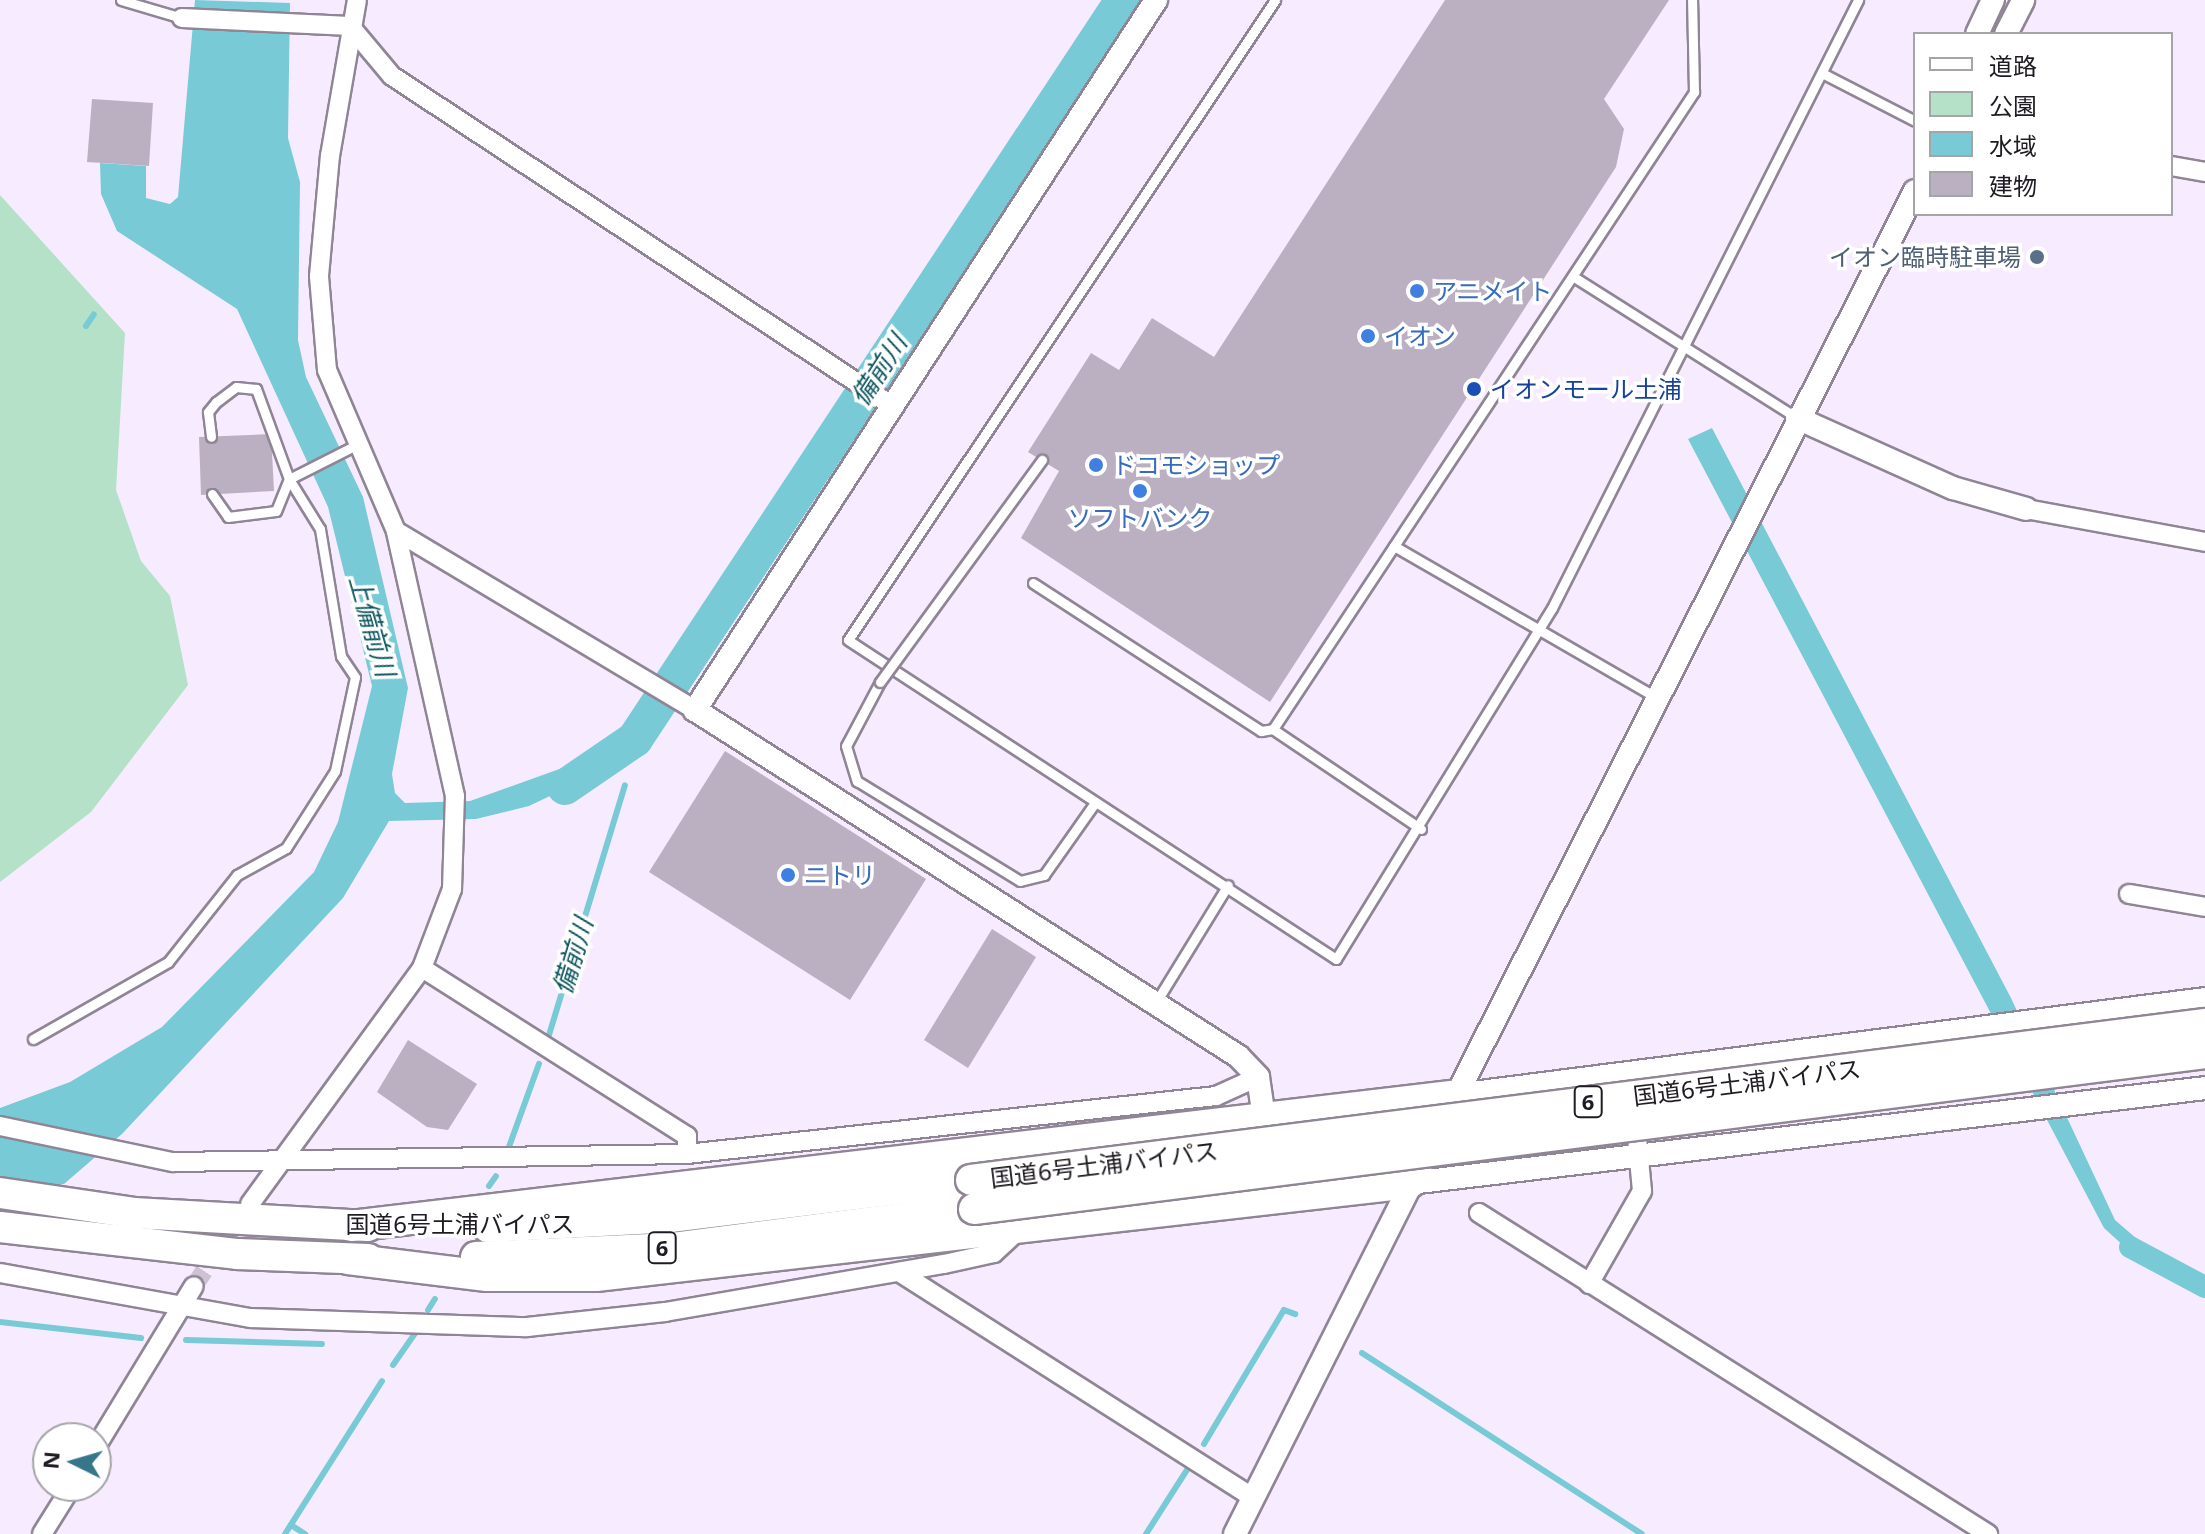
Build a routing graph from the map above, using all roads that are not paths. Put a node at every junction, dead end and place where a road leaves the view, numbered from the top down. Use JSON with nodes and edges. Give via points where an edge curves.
{"nodes":[{"id":1,"x":121,"y":0,"type":"edge"},
{"id":2,"x":357,"y":0,"type":"edge"},
{"id":3,"x":1156,"y":0,"type":"edge"},
{"id":4,"x":1275,"y":0,"type":"edge"},
{"id":5,"x":1692,"y":0,"type":"edge"},
{"id":6,"x":1858,"y":0,"type":"edge"},
{"id":7,"x":1993,"y":0,"type":"edge"},
{"id":8,"x":2023,"y":0,"type":"edge"},
{"id":9,"x":182,"y":18,"type":"joint"},
{"id":10,"x":350,"y":26,"type":"junction"},
{"id":11,"x":1978,"y":32,"type":"edge"},
{"id":12,"x":2007,"y":32,"type":"edge"},
{"id":13,"x":1824,"y":74,"type":"junction"},
{"id":14,"x":1913,"y":120,"type":"edge"},
{"id":15,"x":2173,"y":166,"type":"edge"},
{"id":16,"x":2205,"y":172,"type":"edge"},
{"id":17,"x":1913,"y":195,"type":"edge"},
{"id":18,"x":1574,"y":277,"type":"junction"},
{"id":19,"x":1681,"y":350,"type":"junction"},
{"id":20,"x":883,"y":399,"type":"junction"},
{"id":21,"x":1797,"y":418,"type":"junction"},
{"id":22,"x":211,"y":437,"type":"dead end"},
{"id":23,"x":353,"y":447,"type":"junction"},
{"id":24,"x":1042,"y":460,"type":"dead end"},
{"id":25,"x":289,"y":479,"type":"junction"},
{"id":26,"x":212,"y":494,"type":"dead end"},
{"id":27,"x":2026,"y":509,"type":"joint"},
{"id":28,"x":396,"y":531,"type":"junction"},
{"id":29,"x":2205,"y":542,"type":"edge"},
{"id":30,"x":1394,"y":546,"type":"junction"},
{"id":31,"x":1033,"y":583,"type":"dead end"},
{"id":32,"x":1536,"y":635,"type":"junction"},
{"id":33,"x":1656,"y":697,"type":"junction"},
{"id":34,"x":686,"y":706,"type":"junction"},
{"id":35,"x":1273,"y":729,"type":"junction"},
{"id":36,"x":1094,"y":804,"type":"junction"},
{"id":37,"x":1421,"y":829,"type":"junction"},
{"id":38,"x":1228,"y":885,"type":"junction"},
{"id":39,"x":2129,"y":894,"type":"dead end"},
{"id":40,"x":2205,"y":907,"type":"edge"},
{"id":41,"x":422,"y":968,"type":"junction"},
{"id":42,"x":2205,"y":999,"type":"edge"},
{"id":43,"x":1156,"y":1002,"type":"junction"},
{"id":44,"x":2205,"y":1024,"type":"edge"},
{"id":45,"x":33,"y":1039,"type":"dead end"},
{"id":46,"x":2205,"y":1053,"type":"edge"},
{"id":47,"x":1630,"y":1072,"type":"junction"},
{"id":48,"x":1258,"y":1077,"type":"junction"},
{"id":49,"x":2205,"y":1088,"type":"edge"},
{"id":50,"x":1457,"y":1095,"type":"junction"},
{"id":51,"x":1265,"y":1118,"type":"junction"},
{"id":52,"x":0,"y":1126,"type":"edge"},
{"id":53,"x":687,"y":1154,"type":"junction"},
{"id":54,"x":1639,"y":1155,"type":"junction"},
{"id":55,"x":274,"y":1162,"type":"junction"},
{"id":56,"x":1410,"y":1183,"type":"junction"},
{"id":57,"x":0,"y":1193,"type":"edge"},
{"id":58,"x":1296,"y":1193,"type":"junction"},
{"id":59,"x":973,"y":1195,"type":"junction"},
{"id":60,"x":250,"y":1204,"type":"tunnel mouth"},
{"id":61,"x":1479,"y":1213,"type":"dead end"},
{"id":62,"x":351,"y":1226,"type":"junction"},
{"id":63,"x":0,"y":1227,"type":"edge"},
{"id":64,"x":1020,"y":1229,"type":"junction"},
{"id":65,"x":348,"y":1259,"type":"junction"},
{"id":66,"x":899,"y":1272,"type":"junction"},
{"id":67,"x":0,"y":1273,"type":"edge"},
{"id":68,"x":1589,"y":1284,"type":"junction"},
{"id":69,"x":194,"y":1286,"type":"tunnel mouth"},
{"id":70,"x":181,"y":1310,"type":"junction"},
{"id":71,"x":112,"y":1422,"type":"edge"},
{"id":72,"x":1254,"y":1498,"type":"junction"},
{"id":73,"x":62,"y":1502,"type":"edge"},
{"id":74,"x":42,"y":1534,"type":"edge"},
{"id":75,"x":1235,"y":1534,"type":"edge"},
{"id":76,"x":1988,"y":1534,"type":"edge"}],
"edges":[{"from":1,"to":9,"type":"lane"},
{"from":2,"to":10,"type":"street"},
{"from":3,"to":20,"type":"street"},
{"from":4,"to":36,"type":"lane","via":[[848,640]]},
{"from":5,"to":18,"type":"lane","via":[[1694,92]]},
{"from":6,"to":13,"type":"lane"},
{"from":7,"to":11,"type":"street"},
{"from":8,"to":12,"type":"street"},
{"from":9,"to":10,"type":"street"},
{"from":10,"to":20,"type":"street","via":[[392,76]]},
{"from":10,"to":23,"type":"street","via":[[319,276],[327,370]]},
{"from":13,"to":14,"type":"lane"},
{"from":13,"to":19,"type":"lane"},
{"from":15,"to":16,"type":"street"},
{"from":17,"to":21,"type":"street"},
{"from":18,"to":19,"type":"lane"},
{"from":18,"to":30,"type":"lane"},
{"from":19,"to":21,"type":"lane"},
{"from":19,"to":32,"type":"lane"},
{"from":20,"to":34,"type":"street"},
{"from":21,"to":27,"type":"street","via":[[1953,488]]},
{"from":21,"to":33,"type":"street"},
{"from":22,"to":25,"type":"lane","via":[[208,412],[216,402],[236,387],[256,389]]},
{"from":23,"to":25,"type":"lane"},
{"from":23,"to":28,"type":"street"},
{"from":24,"to":36,"type":"lane","bridge":true,"via":[[880,682],[846,746],[857,781],[1008,874],[1033,881],[1044,875]]},
{"from":25,"to":26,"type":"lane","via":[[276,511],[252,517],[228,517]]},
{"from":25,"to":45,"type":"lane","via":[[320,529],[341,656],[355,677],[335,771],[286,848],[237,875],[168,962]]},
{"from":27,"to":29,"type":"street"},
{"from":28,"to":34,"type":"street"},
{"from":28,"to":41,"type":"street","via":[[455,796],[452,889]]},
{"from":30,"to":32,"type":"lane"},
{"from":30,"to":35,"type":"lane"},
{"from":31,"to":35,"type":"lane","via":[[1261,731]]},
{"from":32,"to":33,"type":"lane"},
{"from":32,"to":37,"type":"lane"},
{"from":33,"to":50,"type":"street"},
{"from":34,"to":43,"type":"street","via":[[962,887]]},
{"from":35,"to":37,"type":"lane"},
{"from":36,"to":38,"type":"lane","via":[[1203,877]]},
{"from":37,"to":38,"type":"lane","via":[[1336,959],[1246,905]]},
{"from":38,"to":43,"type":"lane"},
{"from":39,"to":40,"type":"street"},
{"from":41,"to":53,"type":"street","via":[[687,1136]]},
{"from":41,"to":55,"type":"street"},
{"from":42,"to":47,"type":"street"},
{"from":43,"to":48,"type":"street"},
{"from":44,"to":59,"type":"highway","name":"国道6号土浦バイパス","number":"6","bridge":true},
{"from":46,"to":59,"type":"highway","name":"国道6号土浦バイパス","number":"6","bridge":true},
{"from":47,"to":50,"type":"street"},
{"from":47,"to":54,"type":"street"},
{"from":48,"to":51,"type":"street"},
{"from":48,"to":53,"type":"street","via":[[1216,1096]]},
{"from":49,"to":54,"type":"street"},
{"from":50,"to":51,"type":"highway"},
{"from":50,"to":56,"type":"street"},
{"from":51,"to":58,"type":"street","via":[[1268,1158],[1278,1181]]},
{"from":51,"to":62,"type":"highway"},
{"from":52,"to":55,"type":"street","via":[[125,1154]]},
{"from":53,"to":55,"type":"street"},
{"from":54,"to":56,"type":"street"},
{"from":54,"to":68,"type":"street","via":[[1639,1200]]},
{"from":55,"to":60,"type":"street"},
{"from":56,"to":58,"type":"highway"},
{"from":56,"to":72,"type":"street"},
{"from":57,"to":62,"type":"highway","name":"国道6号土浦バイパス","number":"6","via":[[81,1207]]},
{"from":58,"to":64,"type":"highway"},
{"from":59,"to":62,"type":"highway","name":"国道6号土浦バイパス","number":"6","via":[[555,1226]]},
{"from":59,"to":65,"type":"highway","name":"国道6号土浦バイパス","number":"6","via":[[673,1248]]},
{"from":61,"to":68,"type":"street"},
{"from":63,"to":65,"type":"highway","name":"国道6号土浦バイパス","number":"6"},
{"from":64,"to":65,"type":"highway","via":[[596,1276],[487,1276]]},
{"from":64,"to":66,"type":"street","via":[[994,1253]]},
{"from":66,"to":70,"type":"street","via":[[665,1312],[527,1327]]},
{"from":66,"to":72,"type":"street"},
{"from":67,"to":70,"type":"street"},
{"from":68,"to":76,"type":"street"},
{"from":69,"to":70,"type":"street"},
{"from":70,"to":71,"type":"street"},
{"from":72,"to":75,"type":"street"},
{"from":73,"to":74,"type":"street"}]}
